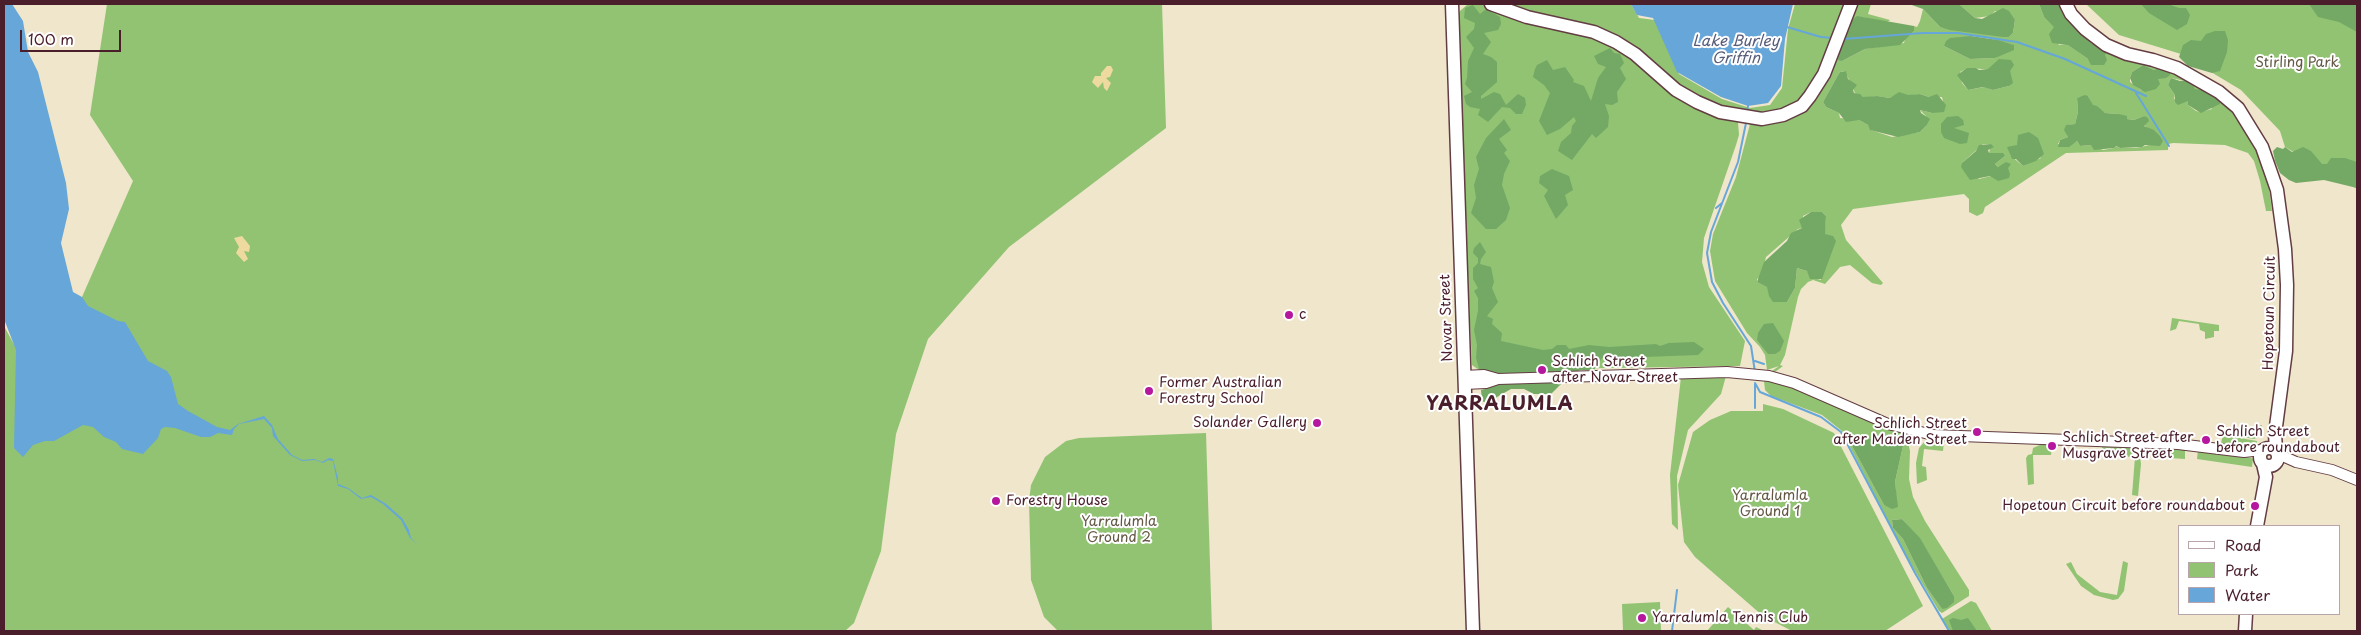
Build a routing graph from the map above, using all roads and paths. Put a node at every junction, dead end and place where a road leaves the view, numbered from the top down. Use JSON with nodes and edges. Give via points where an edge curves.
{"nodes":[{"id":1,"x":1491,"y":4,"type":"edge"},
{"id":2,"x":1851,"y":4,"type":"edge"},
{"id":3,"x":2066,"y":4,"type":"edge"},
{"id":4,"x":1454,"y":6,"type":"edge"},
{"id":5,"x":1464,"y":380,"type":"junction"},
{"id":6,"x":2270,"y":456,"type":"junction"},
{"id":7,"x":2357,"y":480,"type":"edge"},
{"id":8,"x":2258,"y":525,"type":"edge"},
{"id":9,"x":2246,"y":615,"type":"edge"},
{"id":10,"x":1473,"y":631,"type":"edge"},
{"id":11,"x":2244,"y":631,"type":"edge"}],
"edges":[{"from":1,"to":2,"type":"main road","via":[[1527,17],[1594,32],[1616,42],[1676,90],[1720,112],[1772,118],[1802,106],[1824,74]]},
{"from":3,"to":6,"type":"main road","name":"Hopetoun Circuit","via":[[2085,29],[2106,45],[2177,68],[2219,92],[2238,108],[2262,147],[2277,190],[2287,285],[2286,351]]},
{"from":4,"to":5,"type":"main road","name":"Novar Street"},
{"from":5,"to":6,"type":"street","via":[[1486,383],[1498,379],[1746,374],[1812,389],[1888,424],[1933,435],[2178,444]]},
{"from":5,"to":10,"type":"main road","name":"Novar Street"},
{"from":6,"to":7,"type":"street","via":[[2332,470]]},
{"from":6,"to":8,"type":"main road","name":"Hopetoun Circuit"},
{"from":9,"to":11,"type":"main road"}]}
